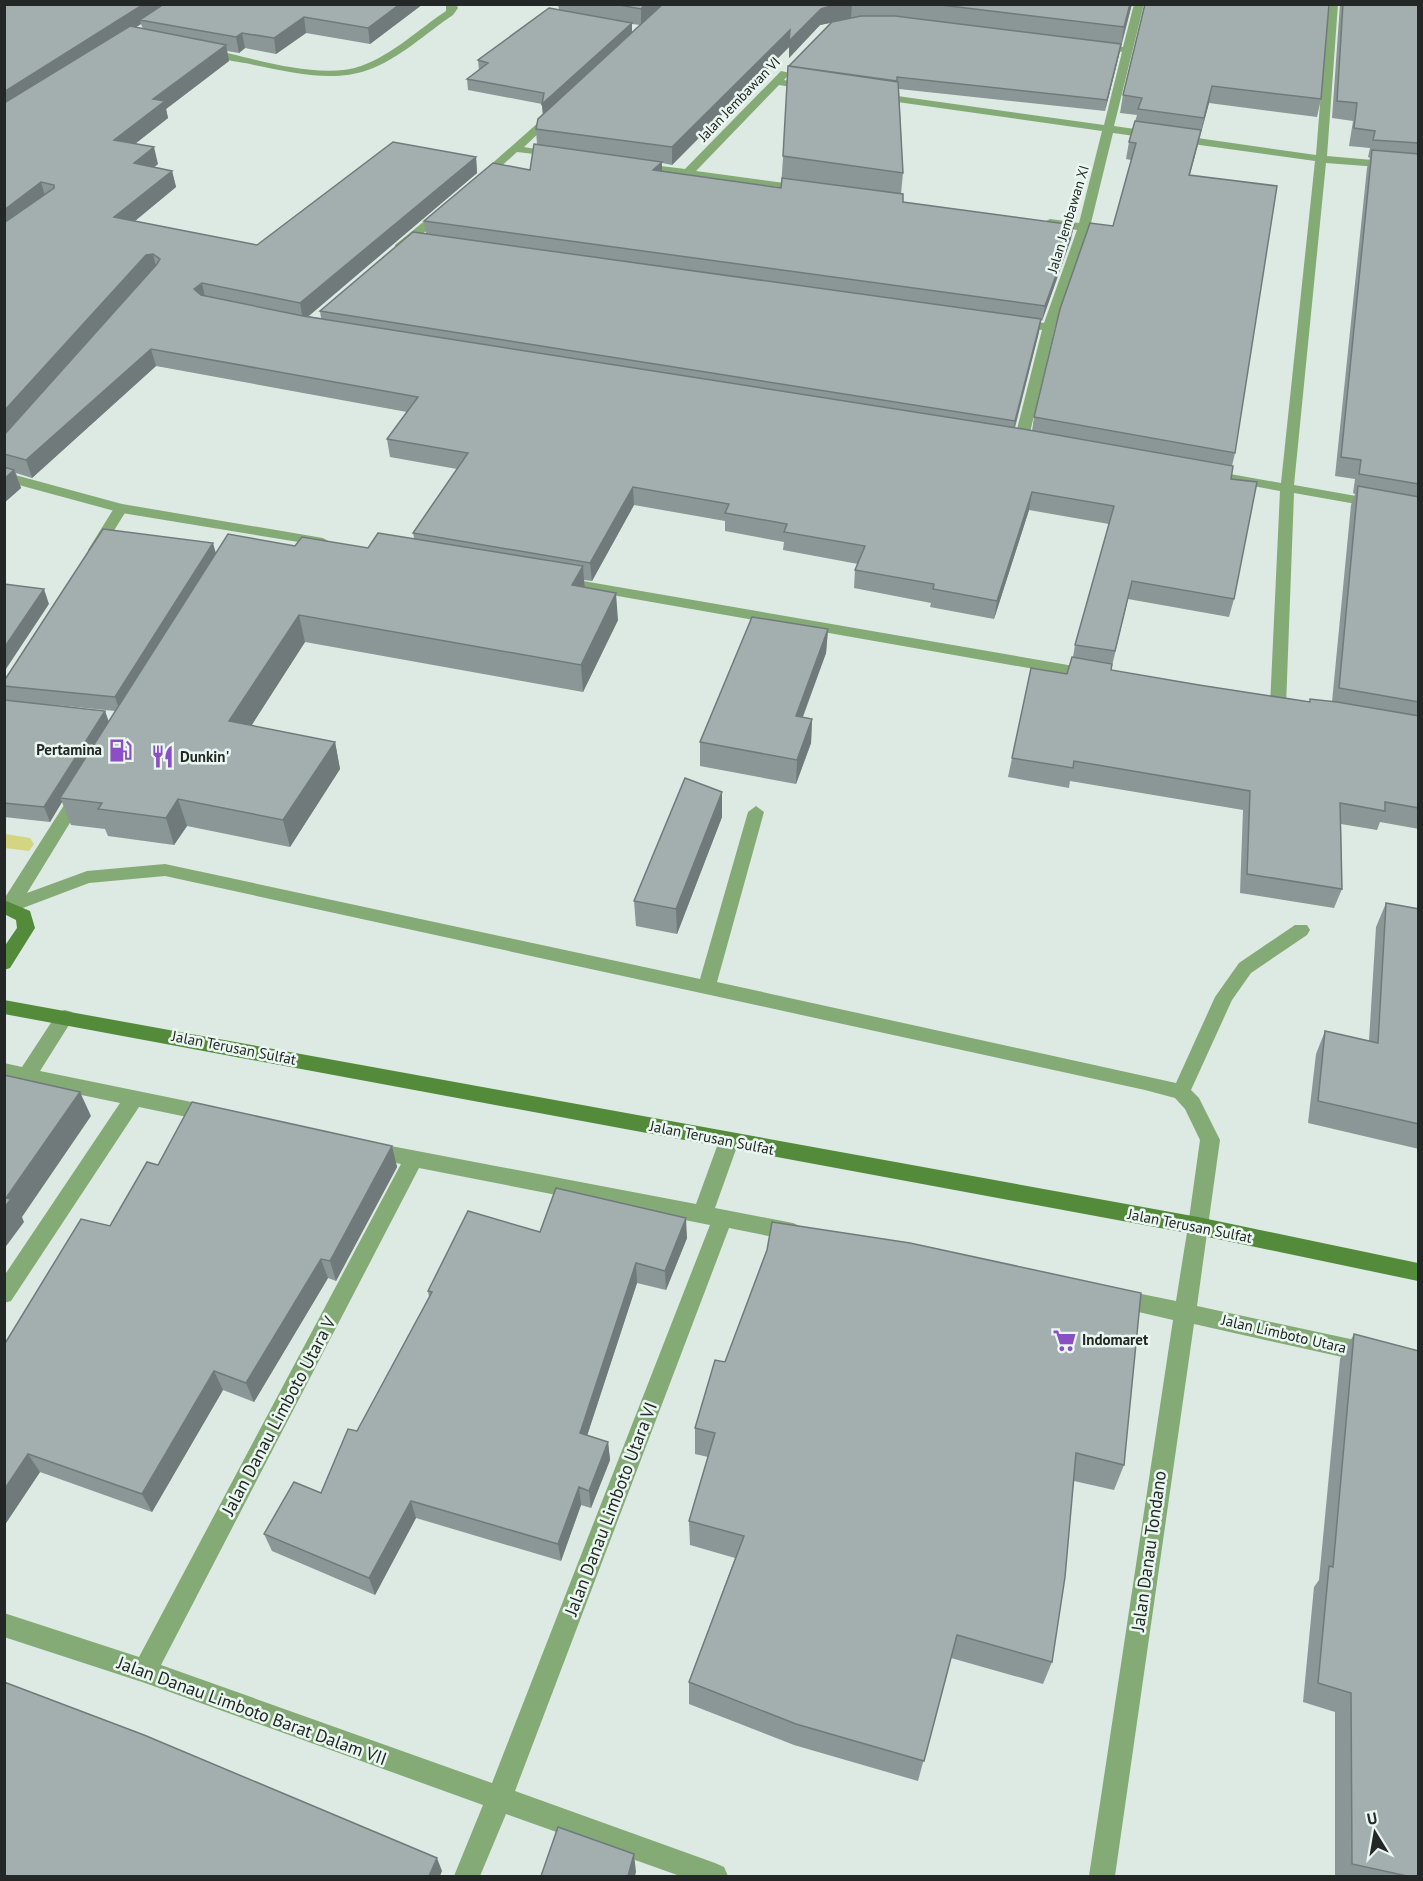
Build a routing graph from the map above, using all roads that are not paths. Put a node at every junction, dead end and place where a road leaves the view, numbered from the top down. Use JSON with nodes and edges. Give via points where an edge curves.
{"nodes":[{"id":1,"x":451,"y":4,"type":"edge"},
{"id":2,"x":1139,"y":4,"type":"edge"},
{"id":3,"x":1332,"y":4,"type":"edge"},
{"id":4,"x":1091,"y":46,"type":"edge"},
{"id":5,"x":191,"y":48,"type":"edge"},
{"id":6,"x":1126,"y":50,"type":"junction"},
{"id":7,"x":791,"y":67,"type":"edge"},
{"id":8,"x":777,"y":82,"type":"junction"},
{"id":9,"x":824,"y":89,"type":"edge"},
{"id":10,"x":860,"y":94,"type":"edge"},
{"id":11,"x":559,"y":110,"type":"edge"},
{"id":12,"x":1109,"y":128,"type":"junction"},
{"id":13,"x":516,"y":149,"type":"junction"},
{"id":14,"x":574,"y":157,"type":"edge"},
{"id":15,"x":1321,"y":159,"type":"junction"},
{"id":16,"x":620,"y":164,"type":"edge"},
{"id":17,"x":1419,"y":167,"type":"edge"},
{"id":18,"x":688,"y":173,"type":"junction"},
{"id":19,"x":473,"y":186,"type":"edge"},
{"id":20,"x":816,"y":191,"type":"edge"},
{"id":21,"x":455,"y":201,"type":"edge"},
{"id":22,"x":1038,"y":221,"type":"edge"},
{"id":23,"x":1084,"y":227,"type":"junction"},
{"id":24,"x":394,"y":253,"type":"edge"},
{"id":25,"x":1002,"y":321,"type":"edge"},
{"id":26,"x":1049,"y":327,"type":"junction"},
{"id":27,"x":1021,"y":441,"type":"edge"},
{"id":28,"x":1196,"y":472,"type":"edge"},
{"id":29,"x":4,"y":476,"type":"edge"},
{"id":30,"x":1287,"y":488,"type":"junction"},
{"id":31,"x":121,"y":508,"type":"junction"},
{"id":32,"x":1419,"y":511,"type":"edge"},
{"id":33,"x":243,"y":531,"type":"junction"},
{"id":34,"x":334,"y":544,"type":"edge"},
{"id":35,"x":231,"y":551,"type":"edge"},
{"id":36,"x":84,"y":566,"type":"edge"},
{"id":37,"x":545,"y":580,"type":"edge"},
{"id":38,"x":1112,"y":677,"type":"edge"},
{"id":39,"x":1278,"y":706,"type":"edge"},
{"id":40,"x":89,"y":779,"type":"edge"},
{"id":41,"x":756,"y":812,"type":"dead end"},
{"id":42,"x":7,"y":906,"type":"edge"},
{"id":43,"x":1300,"y":930,"type":"dead end"},
{"id":44,"x":4,"y":963,"type":"edge"},
{"id":45,"x":707,"y":986,"type":"junction"},
{"id":46,"x":4,"y":1007,"type":"edge"},
{"id":47,"x":65,"y":1017,"type":"junction"},
{"id":48,"x":4,"y":1071,"type":"edge"},
{"id":49,"x":26,"y":1076,"type":"junction"},
{"id":50,"x":1181,"y":1092,"type":"junction"},
{"id":51,"x":135,"y":1097,"type":"junction"},
{"id":52,"x":228,"y":1118,"type":"edge"},
{"id":53,"x":729,"y":1142,"type":"junction"},
{"id":54,"x":355,"y":1147,"type":"edge"},
{"id":55,"x":413,"y":1160,"type":"junction"},
{"id":56,"x":713,"y":1216,"type":"junction"},
{"id":57,"x":1198,"y":1226,"type":"junction"},
{"id":58,"x":815,"y":1237,"type":"edge"},
{"id":59,"x":1419,"y":1272,"type":"edge"},
{"id":60,"x":1092,"y":1293,"type":"edge"},
{"id":61,"x":4,"y":1294,"type":"edge"},
{"id":62,"x":1184,"y":1312,"type":"junction"},
{"id":63,"x":1383,"y":1356,"type":"edge"},
{"id":64,"x":4,"y":1625,"type":"edge"},
{"id":65,"x":145,"y":1671,"type":"junction"},
{"id":66,"x":499,"y":1799,"type":"junction"},
{"id":67,"x":467,"y":1876,"type":"edge"},
{"id":68,"x":715,"y":1876,"type":"edge"},
{"id":69,"x":1102,"y":1876,"type":"edge"}],
"edges":[{"from":1,"to":5,"type":"street","via":[[450,13],[365,68],[348,73],[325,74]]},
{"from":2,"to":6,"type":"street","name":"Jalan Jembawan XI"},
{"from":3,"to":15,"type":"street"},
{"from":4,"to":6,"type":"street"},
{"from":6,"to":12,"type":"street","name":"Jalan Jembawan XI"},
{"from":7,"to":8,"type":"street","name":"Jalan Jembawan VI"},
{"from":8,"to":9,"type":"street"},
{"from":8,"to":18,"type":"street","name":"Jalan Jembawan VI"},
{"from":10,"to":12,"type":"street"},
{"from":11,"to":13,"type":"street"},
{"from":12,"to":15,"type":"street"},
{"from":12,"to":23,"type":"street","name":"Jalan Jembawan XI"},
{"from":13,"to":14,"type":"street"},
{"from":13,"to":19,"type":"street"},
{"from":15,"to":17,"type":"street"},
{"from":15,"to":30,"type":"street"},
{"from":16,"to":18,"type":"street"},
{"from":18,"to":20,"type":"street"},
{"from":21,"to":24,"type":"street","via":[[418,239]]},
{"from":22,"to":23,"type":"street"},
{"from":23,"to":26,"type":"street","name":"Jalan Jembawan XI"},
{"from":25,"to":26,"type":"street"},
{"from":26,"to":27,"type":"street","name":"Jalan Jembawan XI"},
{"from":28,"to":30,"type":"street"},
{"from":29,"to":31,"type":"street","via":[[58,495]]},
{"from":30,"to":32,"type":"street"},
{"from":30,"to":39,"type":"street"},
{"from":31,"to":33,"type":"street"},
{"from":31,"to":36,"type":"street"},
{"from":33,"to":34,"type":"street"},
{"from":33,"to":35,"type":"street"},
{"from":37,"to":38,"type":"street"},
{"from":40,"to":42,"type":"street"},
{"from":41,"to":45,"type":"street"},
{"from":42,"to":44,"type":"street","via":[[24,916],[26,928]]},
{"from":42,"to":45,"type":"street","via":[[87,876],[165,870]]},
{"from":43,"to":50,"type":"street","via":[[1245,968],[1224,997]]},
{"from":45,"to":50,"type":"street"},
{"from":46,"to":47,"type":"street","name":"Jalan Terusan Sulfat"},
{"from":47,"to":49,"type":"street"},
{"from":47,"to":53,"type":"street","name":"Jalan Terusan Sulfat"},
{"from":48,"to":49,"type":"street"},
{"from":49,"to":51,"type":"street"},
{"from":50,"to":57,"type":"street","name":"Jalan Danau Tondano","via":[[1192,1104],[1210,1140]]},
{"from":51,"to":52,"type":"street"},
{"from":51,"to":61,"type":"street"},
{"from":53,"to":56,"type":"street","name":"Jalan Danau Limboto Utara VI"},
{"from":53,"to":57,"type":"street","name":"Jalan Terusan Sulfat"},
{"from":54,"to":55,"type":"street"},
{"from":55,"to":56,"type":"street"},
{"from":55,"to":65,"type":"street","name":"Jalan Danau Limboto Utara V"},
{"from":56,"to":58,"type":"street"},
{"from":56,"to":66,"type":"street","name":"Jalan Danau Limboto Utara VI"},
{"from":57,"to":59,"type":"street","name":"Jalan Terusan Sulfat"},
{"from":57,"to":62,"type":"street","name":"Jalan Danau Tondano"},
{"from":60,"to":62,"type":"street","name":"Jalan Limboto Utara"},
{"from":62,"to":63,"type":"street","name":"Jalan Limboto Utara"},
{"from":62,"to":69,"type":"street","name":"Jalan Danau Tondano"},
{"from":64,"to":65,"type":"street","name":"Jalan Danau Limboto Barat Dalam VII"},
{"from":65,"to":66,"type":"street","name":"Jalan Danau Limboto Barat Dalam VII"},
{"from":66,"to":67,"type":"street","name":"Jalan Danau Limboto Utara VI"},
{"from":66,"to":68,"type":"street","name":"Jalan Danau Limboto Barat Dalam VII"}]}
